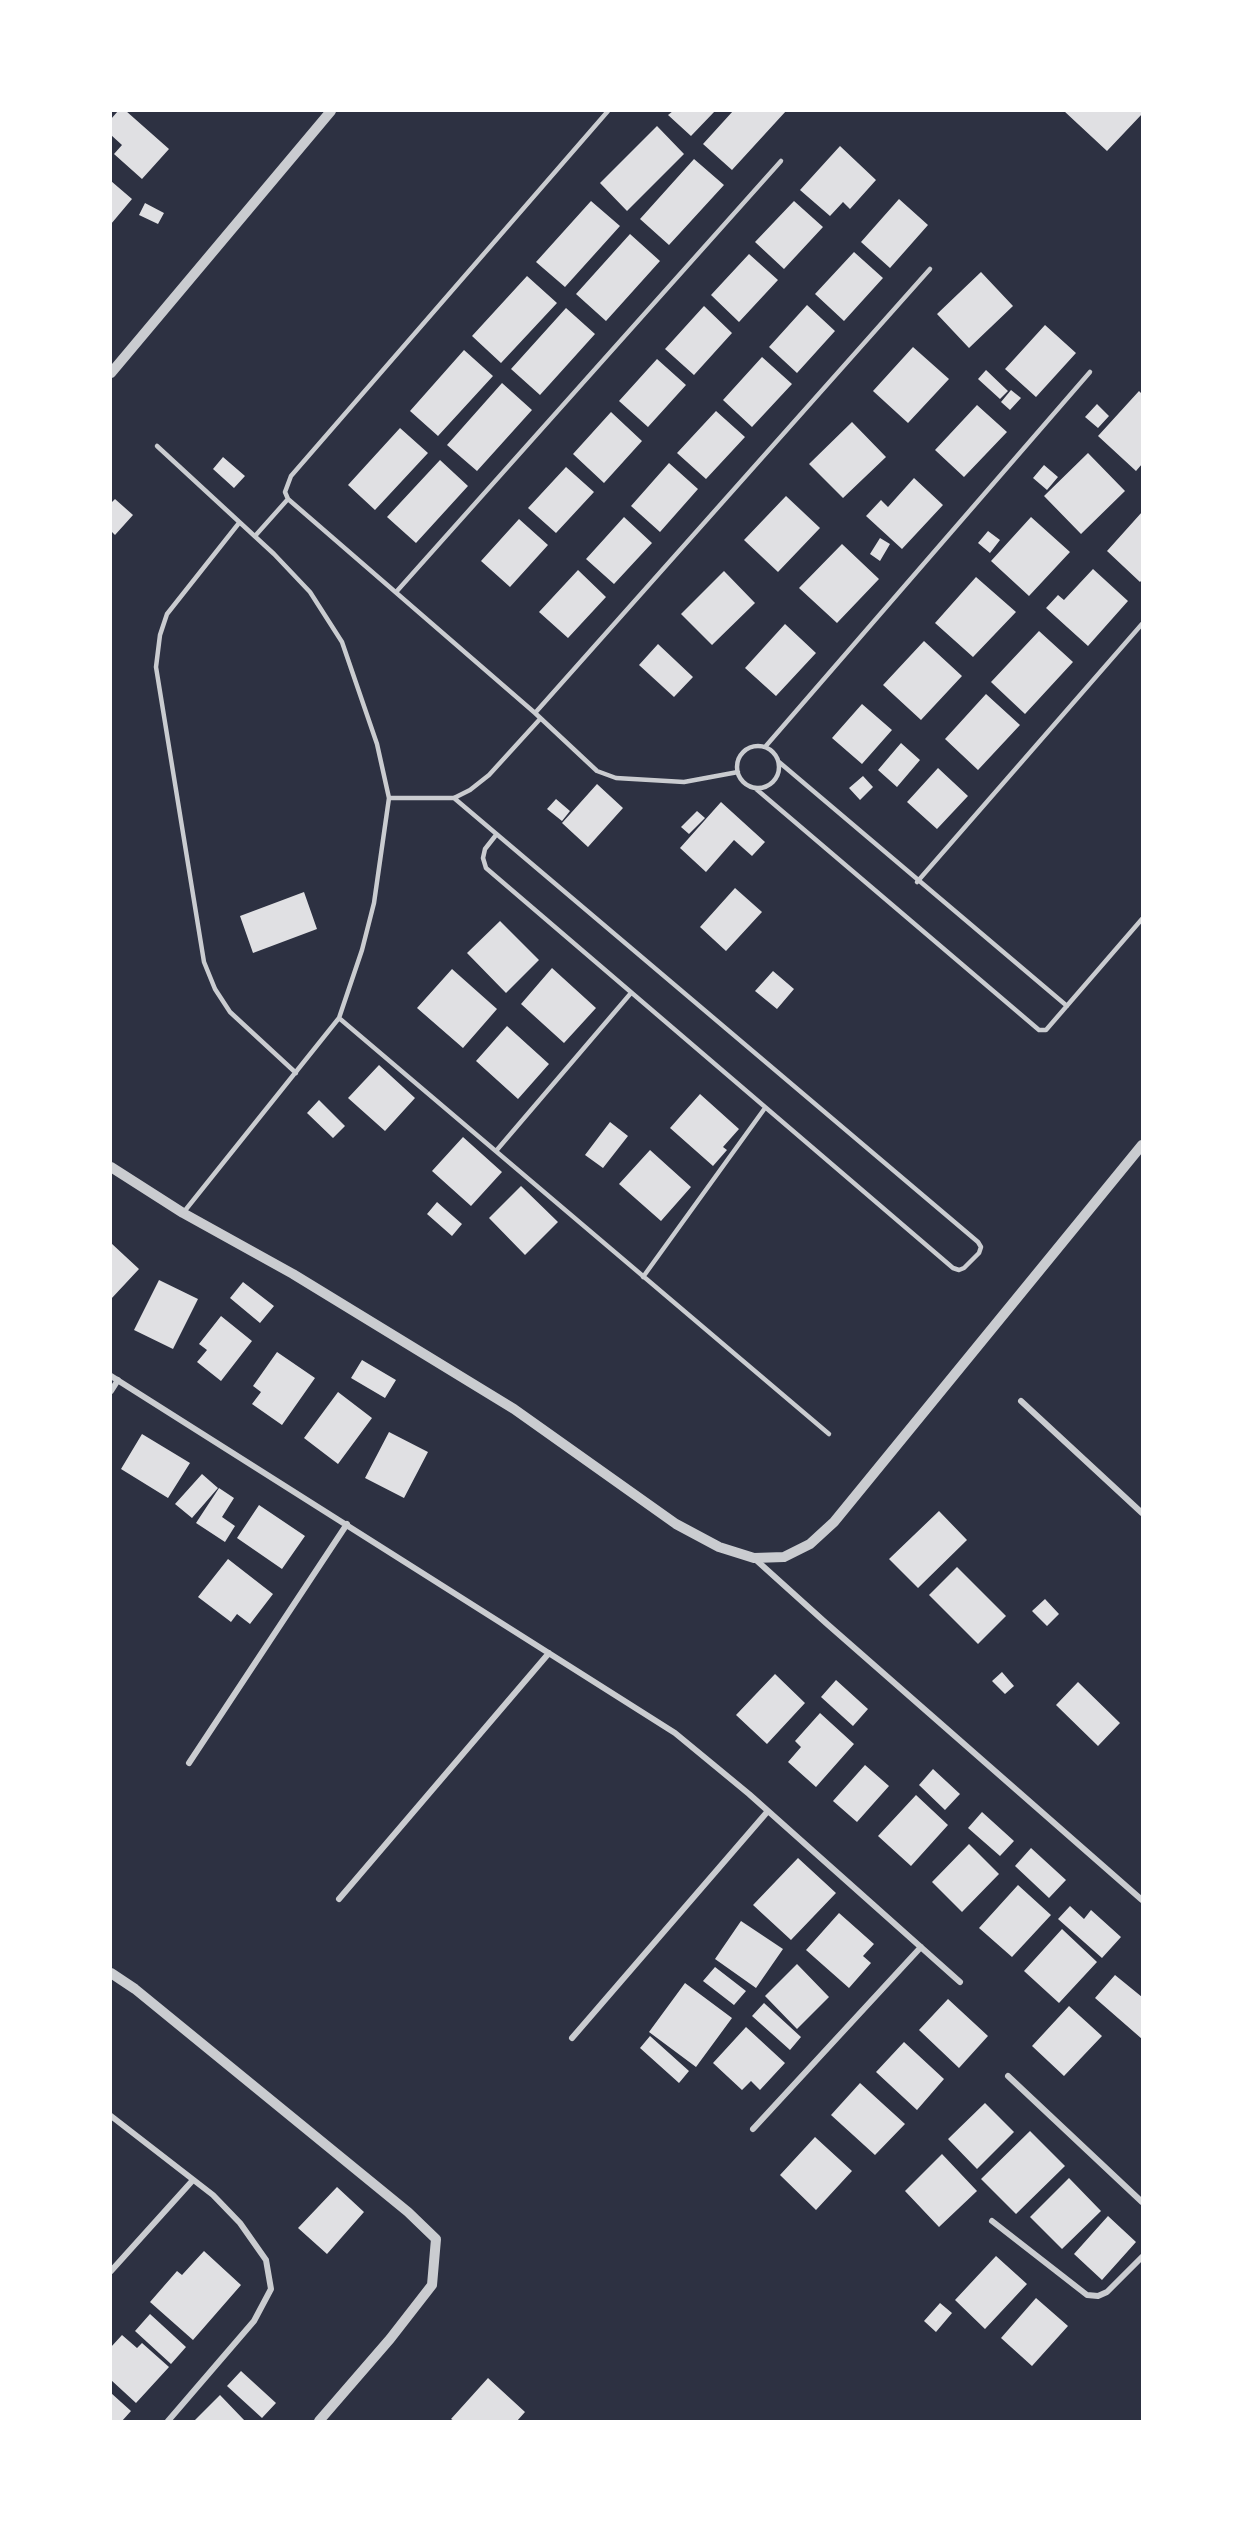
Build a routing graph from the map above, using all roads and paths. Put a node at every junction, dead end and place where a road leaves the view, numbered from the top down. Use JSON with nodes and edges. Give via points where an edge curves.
{"nodes":[{"id":1,"x":331,"y":111,"type":"edge"},
{"id":2,"x":608,"y":111,"type":"edge"},
{"id":3,"x":781,"y":161,"type":"dead end"},
{"id":4,"x":930,"y":269,"type":"dead end"},
{"id":5,"x":1090,"y":372,"type":"dead end"},
{"id":6,"x":111,"y":373,"type":"edge"},
{"id":7,"x":157,"y":446,"type":"dead end"},
{"id":8,"x":288,"y":499,"type":"junction"},
{"id":9,"x":239,"y":523,"type":"junction"},
{"id":10,"x":255,"y":536,"type":"junction"},
{"id":11,"x":397,"y":591,"type":"junction"},
{"id":12,"x":1142,"y":624,"type":"edge"},
{"id":13,"x":535,"y":712,"type":"junction"},
{"id":14,"x":540,"y":719,"type":"junction"},
{"id":15,"x":765,"y":747,"type":"junction"},
{"id":16,"x":779,"y":762,"type":"junction"},
{"id":17,"x":738,"y":772,"type":"junction"},
{"id":18,"x":755,"y":788,"type":"junction"},
{"id":19,"x":388,"y":798,"type":"junction"},
{"id":20,"x":454,"y":798,"type":"junction"},
{"id":21,"x":496,"y":835,"type":"junction"},
{"id":22,"x":917,"y":882,"type":"junction"},
{"id":23,"x":1142,"y":919,"type":"edge"},
{"id":24,"x":631,"y":993,"type":"junction"},
{"id":25,"x":1066,"y":1006,"type":"junction"},
{"id":26,"x":339,"y":1018,"type":"junction"},
{"id":27,"x":296,"y":1073,"type":"junction"},
{"id":28,"x":765,"y":1108,"type":"junction"},
{"id":29,"x":1142,"y":1145,"type":"edge"},
{"id":30,"x":495,"y":1150,"type":"junction"},
{"id":31,"x":111,"y":1167,"type":"edge"},
{"id":32,"x":183,"y":1213,"type":"junction"},
{"id":33,"x":644,"y":1277,"type":"junction"},
{"id":34,"x":111,"y":1376,"type":"edge"},
{"id":35,"x":118,"y":1380,"type":"junction"},
{"id":36,"x":111,"y":1391,"type":"edge"},
{"id":37,"x":1021,"y":1401,"type":"dead end"},
{"id":38,"x":829,"y":1434,"type":"dead end"},
{"id":39,"x":1142,"y":1513,"type":"edge"},
{"id":40,"x":347,"y":1524,"type":"junction"},
{"id":41,"x":754,"y":1558,"type":"junction"},
{"id":42,"x":549,"y":1653,"type":"junction"},
{"id":43,"x":189,"y":1763,"type":"dead end"},
{"id":44,"x":768,"y":1811,"type":"junction"},
{"id":45,"x":339,"y":1899,"type":"dead end"},
{"id":46,"x":1142,"y":1899,"type":"edge"},
{"id":47,"x":921,"y":1947,"type":"junction"},
{"id":48,"x":111,"y":1973,"type":"edge"},
{"id":49,"x":960,"y":1982,"type":"dead end"},
{"id":50,"x":572,"y":2038,"type":"dead end"},
{"id":51,"x":1008,"y":2076,"type":"dead end"},
{"id":52,"x":111,"y":2116,"type":"edge"},
{"id":53,"x":753,"y":2129,"type":"dead end"},
{"id":54,"x":193,"y":2180,"type":"junction"},
{"id":55,"x":1142,"y":2202,"type":"edge"},
{"id":56,"x":992,"y":2221,"type":"dead end"},
{"id":57,"x":1142,"y":2257,"type":"edge"},
{"id":58,"x":111,"y":2271,"type":"edge"},
{"id":59,"x":168,"y":2421,"type":"edge"},
{"id":60,"x":319,"y":2421,"type":"edge"}],
"edges":[{"from":1,"to":6,"type":"street"},
{"from":2,"to":8,"type":"lane","via":[[291,476],[285,487]]},
{"from":3,"to":11,"type":"lane"},
{"from":4,"to":13,"type":"lane"},
{"from":5,"to":15,"type":"lane"},
{"from":7,"to":9,"type":"lane"},
{"from":8,"to":10,"type":"lane"},
{"from":8,"to":11,"type":"lane"},
{"from":9,"to":10,"type":"lane"},
{"from":9,"to":27,"type":"lane","via":[[168,614],[160,635],[156,667],[204,962],[230,1012]]},
{"from":10,"to":19,"type":"lane","via":[[310,592],[342,642],[377,744]]},
{"from":11,"to":13,"type":"lane"},
{"from":12,"to":22,"type":"lane"},
{"from":13,"to":14,"type":"lane"},
{"from":14,"to":17,"type":"lane","via":[[597,771],[616,778],[684,782]]},
{"from":14,"to":20,"type":"lane","via":[[489,775]]},
{"from":15,"to":16,"type":"lane"},
{"from":15,"to":17,"type":"lane","via":[[746,750],[739,760]]},
{"from":16,"to":18,"type":"lane","via":[[774,782]]},
{"from":16,"to":22,"type":"lane"},
{"from":17,"to":18,"type":"lane","via":[[747,785]]},
{"from":18,"to":25,"type":"lane","via":[[1038,1030],[1046,1030]]},
{"from":19,"to":20,"type":"lane"},
{"from":19,"to":26,"type":"lane","via":[[374,903]]},
{"from":20,"to":21,"type":"lane"},
{"from":21,"to":24,"type":"lane","via":[[485,849],[486,868]]},
{"from":21,"to":28,"type":"lane","via":[[978,1242],[979,1253],[959,1270],[952,1268]]},
{"from":22,"to":25,"type":"lane"},
{"from":23,"to":25,"type":"lane"},
{"from":24,"to":28,"type":"lane"},
{"from":24,"to":30,"type":"lane"},
{"from":26,"to":27,"type":"lane"},
{"from":26,"to":30,"type":"lane"},
{"from":27,"to":32,"type":"lane"},
{"from":28,"to":33,"type":"lane"},
{"from":29,"to":41,"type":"street","via":[[834,1522],[810,1544],[784,1557]]},
{"from":30,"to":33,"type":"lane"},
{"from":31,"to":32,"type":"street"},
{"from":32,"to":41,"type":"street","via":[[293,1274],[514,1409],[676,1524],[719,1547]]},
{"from":33,"to":38,"type":"lane"},
{"from":34,"to":35,"type":"street"},
{"from":35,"to":36,"type":"street"},
{"from":35,"to":40,"type":"street"},
{"from":37,"to":39,"type":"street"},
{"from":40,"to":42,"type":"street"},
{"from":40,"to":43,"type":"street"},
{"from":41,"to":46,"type":"street"},
{"from":42,"to":44,"type":"street","via":[[675,1733]]},
{"from":42,"to":45,"type":"street"},
{"from":44,"to":47,"type":"street"},
{"from":44,"to":50,"type":"street"},
{"from":47,"to":49,"type":"street"},
{"from":47,"to":53,"type":"street"},
{"from":48,"to":60,"type":"street","via":[[408,2212],[436,2239],[432,2285]]},
{"from":51,"to":55,"type":"street"},
{"from":52,"to":54,"type":"street"},
{"from":54,"to":58,"type":"street"},
{"from":54,"to":59,"type":"street","via":[[240,2223],[266,2260],[271,2289],[254,2321]]},
{"from":56,"to":57,"type":"street","via":[[1087,2295],[1107,2292]]}]}
